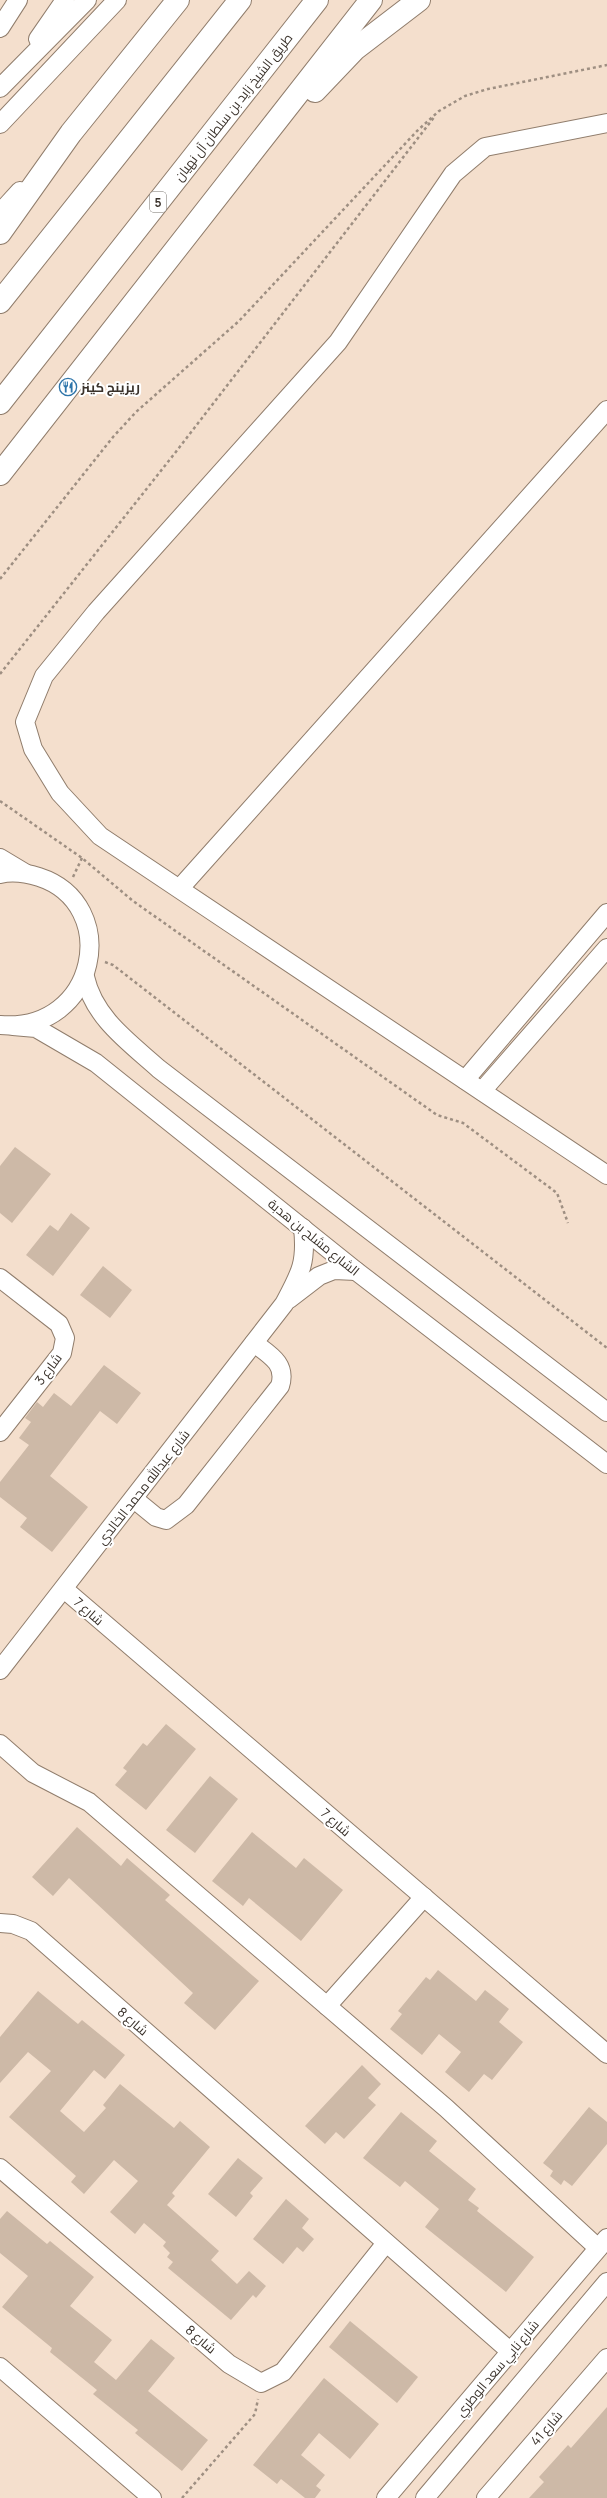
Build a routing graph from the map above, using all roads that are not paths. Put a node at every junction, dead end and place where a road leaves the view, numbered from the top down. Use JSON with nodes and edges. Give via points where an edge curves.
{"nodes":[{"id":1,"x":18,"y":0,"type":"edge"},
{"id":2,"x":65,"y":0,"type":"edge"},
{"id":3,"x":87,"y":0,"type":"edge"},
{"id":4,"x":117,"y":0,"type":"edge"},
{"id":5,"x":178,"y":0,"type":"edge"},
{"id":6,"x":240,"y":0,"type":"edge"},
{"id":7,"x":317,"y":0,"type":"edge"},
{"id":8,"x":419,"y":0,"type":"edge"},
{"id":9,"x":368,"y":3,"type":"edge"},
{"id":10,"x":0,"y":28,"type":"edge"},
{"id":11,"x":22,"y":67,"type":"junction"},
{"id":12,"x":0,"y":88,"type":"edge"},
{"id":13,"x":0,"y":124,"type":"edge"},
{"id":14,"x":606,"y":125,"type":"edge"},
{"id":15,"x":71,"y":133,"type":"junction"},
{"id":16,"x":224,"y":188,"type":"junction"},
{"id":17,"x":0,"y":213,"type":"edge"},
{"id":18,"x":0,"y":233,"type":"edge"},
{"id":19,"x":0,"y":302,"type":"edge"},
{"id":20,"x":0,"y":403,"type":"edge"},
{"id":21,"x":607,"y":410,"type":"edge"},
{"id":22,"x":0,"y":474,"type":"edge"},
{"id":23,"x":0,"y":858,"type":"edge"},
{"id":24,"x":26,"y":873,"type":"junction"},
{"id":25,"x":0,"y":874,"type":"edge"},
{"id":26,"x":180,"y":888,"type":"junction"},
{"id":27,"x":607,"y":913,"type":"edge"},
{"id":28,"x":607,"y":948,"type":"edge"},
{"id":29,"x":85,"y":977,"type":"junction"},
{"id":30,"x":7,"y":1026,"type":"edge"},
{"id":31,"x":465,"y":1080,"type":"junction"},
{"id":32,"x":482,"y":1091,"type":"junction"},
{"id":33,"x":607,"y":1175,"type":"edge"},
{"id":34,"x":303,"y":1228,"type":"junction"},
{"id":35,"x":356,"y":1271,"type":"junction"},
{"id":36,"x":0,"y":1278,"type":"edge"},
{"id":37,"x":284,"y":1304,"type":"junction"},
{"id":38,"x":254,"y":1343,"type":"junction"},
{"id":39,"x":607,"y":1412,"type":"edge"},
{"id":40,"x":0,"y":1432,"type":"edge"},
{"id":41,"x":607,"y":1464,"type":"edge"},
{"id":42,"x":134,"y":1499,"type":"junction"},
{"id":43,"x":64,"y":1589,"type":"junction"},
{"id":44,"x":0,"y":1670,"type":"edge"},
{"id":45,"x":0,"y":1744,"type":"edge"},
{"id":46,"x":424,"y":1897,"type":"junction"},
{"id":47,"x":0,"y":1924,"type":"edge"},
{"id":48,"x":327,"y":2006,"type":"junction"},
{"id":49,"x":607,"y":2054,"type":"edge"},
{"id":50,"x":0,"y":2168,"type":"edge"},
{"id":51,"x":386,"y":2243,"type":"junction"},
{"id":52,"x":603,"y":2243,"type":"edge"},
{"id":53,"x":607,"y":2282,"type":"edge"},
{"id":54,"x":511,"y":2352,"type":"junction"},
{"id":55,"x":607,"y":2358,"type":"edge"},
{"id":56,"x":0,"y":2367,"type":"edge"},
{"id":57,"x":152,"y":2498,"type":"edge"},
{"id":58,"x":386,"y":2498,"type":"edge"},
{"id":59,"x":425,"y":2498,"type":"edge"},
{"id":60,"x":486,"y":2498,"type":"edge"}],
"edges":[{"from":1,"to":10,"type":"street"},
{"from":2,"to":11,"type":"street"},
{"from":3,"to":11,"type":"street"},
{"from":4,"to":13,"type":"street"},
{"from":5,"to":15,"type":"highway"},
{"from":6,"to":19,"type":"highway"},
{"from":7,"to":20,"type":"highway","name":"طريق الشيخ زايد بن سلطان آل نهيان","number":"5"},
{"from":8,"to":16,"type":"highway","via":[[355,49]]},
{"from":9,"to":16,"type":"highway"},
{"from":11,"to":12,"type":"street"},
{"from":14,"to":26,"type":"street","via":[[485,147],[452,174],[338,342],[96,612],[44,676],[25,722],[33,749],[60,793],[100,836]]},
{"from":15,"to":17,"type":"street"},
{"from":15,"to":18,"type":"highway"},
{"from":16,"to":22,"type":"highway"},
{"from":21,"to":26,"type":"street"},
{"from":23,"to":24,"type":"street"},
{"from":24,"to":25,"type":"street"},
{"from":24,"to":29,"type":"street","via":[[53,884],[66,893],[80,911],[88,932],[90,955]]},
{"from":26,"to":31,"type":"street"},
{"from":27,"to":31,"type":"street"},
{"from":28,"to":32,"type":"street"},
{"from":29,"to":30,"type":"street","via":[[73,997],[56,1013],[36,1023]]},
{"from":29,"to":39,"type":"street","via":[[94,1004],[112,1028],[159,1069]]},
{"from":30,"to":34,"type":"street","name":"الشارع مشلح بن هدبة","via":[[36,1028],[96,1063]]},
{"from":31,"to":32,"type":"street"},
{"from":32,"to":33,"type":"street"},
{"from":34,"to":35,"type":"street","name":"الشارع مشلح بن هدبة"},
{"from":34,"to":37,"type":"street","name":"شارع عبدالله محمد الخالدي","via":[[306,1251],[303,1266]]},
{"from":35,"to":37,"type":"street","name":"شارع عبدالله محمد الخالدي","via":[[334,1270],[319,1276]]},
{"from":35,"to":41,"type":"street","name":"الشارع مشلح بن هدبة"},
{"from":36,"to":40,"type":"street","name":"شارع 3","via":[[59,1324],[65,1338],[62,1353]]},
{"from":37,"to":38,"type":"street","name":"شارع عبدالله محمد الخالدي"},
{"from":38,"to":42,"type":"street","name":"شارع عبدالله محمد الخالدي"},
{"from":38,"to":42,"type":"street","via":[[273,1358],[280,1368],[283,1376],[280,1386],[186,1505],[174,1516],[166,1520],[156,1517]]},
{"from":42,"to":43,"type":"street","name":"شارع عبدالله محمد الخالدي"},
{"from":43,"to":44,"type":"street","name":"شارع عبدالله محمد الخالدي"},
{"from":43,"to":46,"type":"street","name":"شارع 7"},
{"from":45,"to":48,"type":"street","via":[[33,1773],[89,1802]]},
{"from":46,"to":48,"type":"street"},
{"from":46,"to":49,"type":"street","name":"شارع 7"},
{"from":47,"to":51,"type":"street","name":"شارع 8","via":[[13,1924],[31,1931]]},
{"from":48,"to":52,"type":"street"},
{"from":50,"to":51,"type":"street","name":"شارع 8","via":[[229,2364],[261,2383],[283,2372]]},
{"from":51,"to":54,"type":"street","name":"شارع 8"},
{"from":52,"to":54,"type":"street","name":"شارع نابي سعد الوطري"},
{"from":53,"to":59,"type":"street"},
{"from":54,"to":58,"type":"street","name":"شارع نابي سعد الوطري"},
{"from":55,"to":60,"type":"street","name":"شارع 41"},
{"from":56,"to":57,"type":"street"}]}
